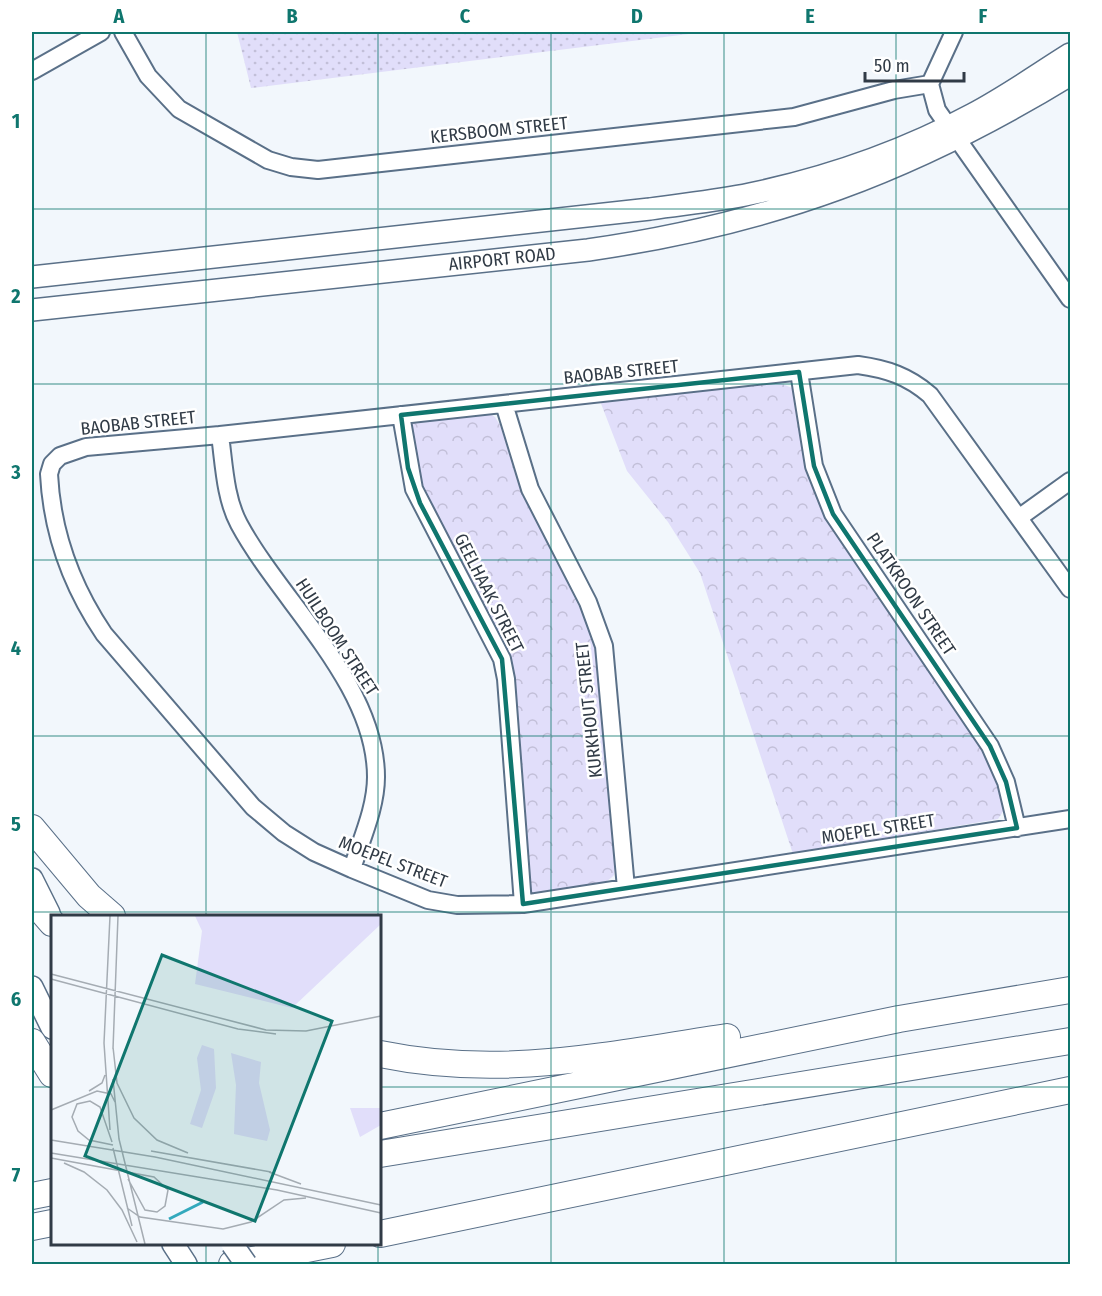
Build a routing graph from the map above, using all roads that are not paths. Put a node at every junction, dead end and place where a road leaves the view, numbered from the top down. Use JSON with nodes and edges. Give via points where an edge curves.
{"nodes":[{"id":1,"x":101,"y":32,"type":"edge"},
{"id":2,"x":123,"y":32,"type":"edge"},
{"id":3,"x":954,"y":32,"type":"edge"},
{"id":4,"x":1071,"y":54,"type":"edge"},
{"id":5,"x":32,"y":72,"type":"edge"},
{"id":6,"x":1071,"y":75,"type":"edge"},
{"id":7,"x":930,"y":84,"type":"junction"},
{"id":8,"x":952,"y":133,"type":"junction"},
{"id":9,"x":32,"y":276,"type":"edge"},
{"id":10,"x":1069,"y":294,"type":"edge"},
{"id":11,"x":32,"y":310,"type":"edge"},
{"id":12,"x":799,"y":372,"type":"junction"},
{"id":13,"x":504,"y":404,"type":"junction"},
{"id":14,"x":401,"y":415,"type":"junction"},
{"id":15,"x":220,"y":435,"type":"junction"},
{"id":16,"x":71,"y":450,"type":"joint"},
{"id":17,"x":1071,"y":481,"type":"edge"},
{"id":18,"x":1020,"y":517,"type":"junction"},
{"id":19,"x":1071,"y":589,"type":"edge"},
{"id":20,"x":1071,"y":819,"type":"edge"},
{"id":21,"x":32,"y":828,"type":"edge"},
{"id":22,"x":1017,"y":828,"type":"junction"},
{"id":23,"x":352,"y":869,"type":"junction"},
{"id":24,"x":32,"y":879,"type":"edge"},
{"id":25,"x":626,"y":888,"type":"junction"},
{"id":26,"x":32,"y":900,"type":"edge"},
{"id":27,"x":523,"y":904,"type":"junction"},
{"id":28,"x":111,"y":915,"type":"edge"},
{"id":29,"x":51,"y":920,"type":"edge"},
{"id":30,"x":51,"y":921,"type":"edge"},
{"id":31,"x":32,"y":987,"type":"edge"},
{"id":32,"x":1071,"y":990,"type":"edge"},
{"id":33,"x":51,"y":1026,"type":"edge"},
{"id":34,"x":1071,"y":1041,"type":"edge"},
{"id":35,"x":32,"y":1042,"type":"edge"},
{"id":36,"x":381,"y":1054,"type":"edge"},
{"id":37,"x":51,"y":1072,"type":"edge"},
{"id":38,"x":1071,"y":1090,"type":"edge"},
{"id":39,"x":381,"y":1126,"type":"edge"},
{"id":40,"x":381,"y":1154,"type":"edge"},
{"id":41,"x":51,"y":1192,"type":"edge"},
{"id":42,"x":32,"y":1196,"type":"edge"},
{"id":43,"x":51,"y":1223,"type":"edge"},
{"id":44,"x":32,"y":1227,"type":"edge"},
{"id":45,"x":381,"y":1234,"type":"edge"},
{"id":46,"x":174,"y":1245,"type":"edge"},
{"id":47,"x":233,"y":1245,"type":"edge"},
{"id":48,"x":327,"y":1245,"type":"edge"},
{"id":49,"x":186,"y":1264,"type":"edge"},
{"id":50,"x":232,"y":1264,"type":"edge"},
{"id":51,"x":246,"y":1264,"type":"edge"}],
"edges":[{"from":1,"to":5,"type":"street"},
{"from":2,"to":7,"type":"street","name":"KERSBOOM STREET","via":[[148,76],[179,109],[268,160],[318,170],[794,117]]},
{"from":3,"to":7,"type":"street"},
{"from":4,"to":8,"type":"main road"},
{"from":6,"to":8,"type":"main road"},
{"from":7,"to":8,"type":"street","via":[[937,110]]},
{"from":8,"to":9,"type":"main road","name":"AIRPORT ROAD","via":[[820,176],[738,196],[650,209]]},
{"from":8,"to":10,"type":"street"},
{"from":8,"to":11,"type":"main road","name":"AIRPORT ROAD","via":[[832,194],[744,220],[646,242]]},
{"from":12,"to":13,"type":"street","name":"BAOBAB STREET"},
{"from":12,"to":18,"type":"street","name":"BAOBAB STREET","via":[[858,365],[914,381],[930,395]]},
{"from":12,"to":22,"type":"street","name":"PLATKROON STREET","via":[[814,466],[833,514],[990,746],[1006,782]]},
{"from":13,"to":14,"type":"street","name":"BAOBAB STREET"},
{"from":13,"to":25,"type":"street","name":"KURKHOUT STREET","via":[[530,489],[588,602],[604,646]]},
{"from":14,"to":15,"type":"street","name":"BAOBAB STREET"},
{"from":14,"to":27,"type":"street","name":"GEELHAAK STREET","via":[[414,489],[502,659],[507,679]]},
{"from":15,"to":16,"type":"street","name":"BAOBAB STREET"},
{"from":15,"to":23,"type":"street","name":"HUILBOOM STREET","via":[[238,523],[349,686],[369,729],[375,755],[374,796]]},
{"from":16,"to":23,"type":"street","name":"MOEPEL STREET","via":[[52,464],[50,488],[60,550],[89,612],[254,807],[314,852]]},
{"from":17,"to":18,"type":"street"},
{"from":18,"to":19,"type":"street","name":"BAOBAB STREET"},
{"from":20,"to":22,"type":"street","name":"MOEPEL STREET"},
{"from":21,"to":28,"type":"highway","via":[[89,896]]},
{"from":22,"to":25,"type":"street","name":"MOEPEL STREET"},
{"from":23,"to":27,"type":"street","name":"MOEPEL STREET","via":[[428,900],[456,905]]},
{"from":24,"to":29,"type":"main road"},
{"from":25,"to":27,"type":"street","name":"MOEPEL STREET"},
{"from":26,"to":30,"type":"highway"},
{"from":31,"to":33,"type":"main road"},
{"from":32,"to":36,"type":"highway","via":[[899,1010],[530,1065],[421,1063]]},
{"from":32,"to":39,"type":"highway","via":[[887,1021]]},
{"from":34,"to":40,"type":"highway"},
{"from":35,"to":37,"type":"highway"},
{"from":38,"to":45,"type":"highway"},
{"from":41,"to":42,"type":"highway"},
{"from":43,"to":44,"type":"highway"},
{"from":46,"to":49,"type":"main road"},
{"from":47,"to":51,"type":"main road","bridge":true},
{"from":48,"to":50,"type":"highway"}]}
